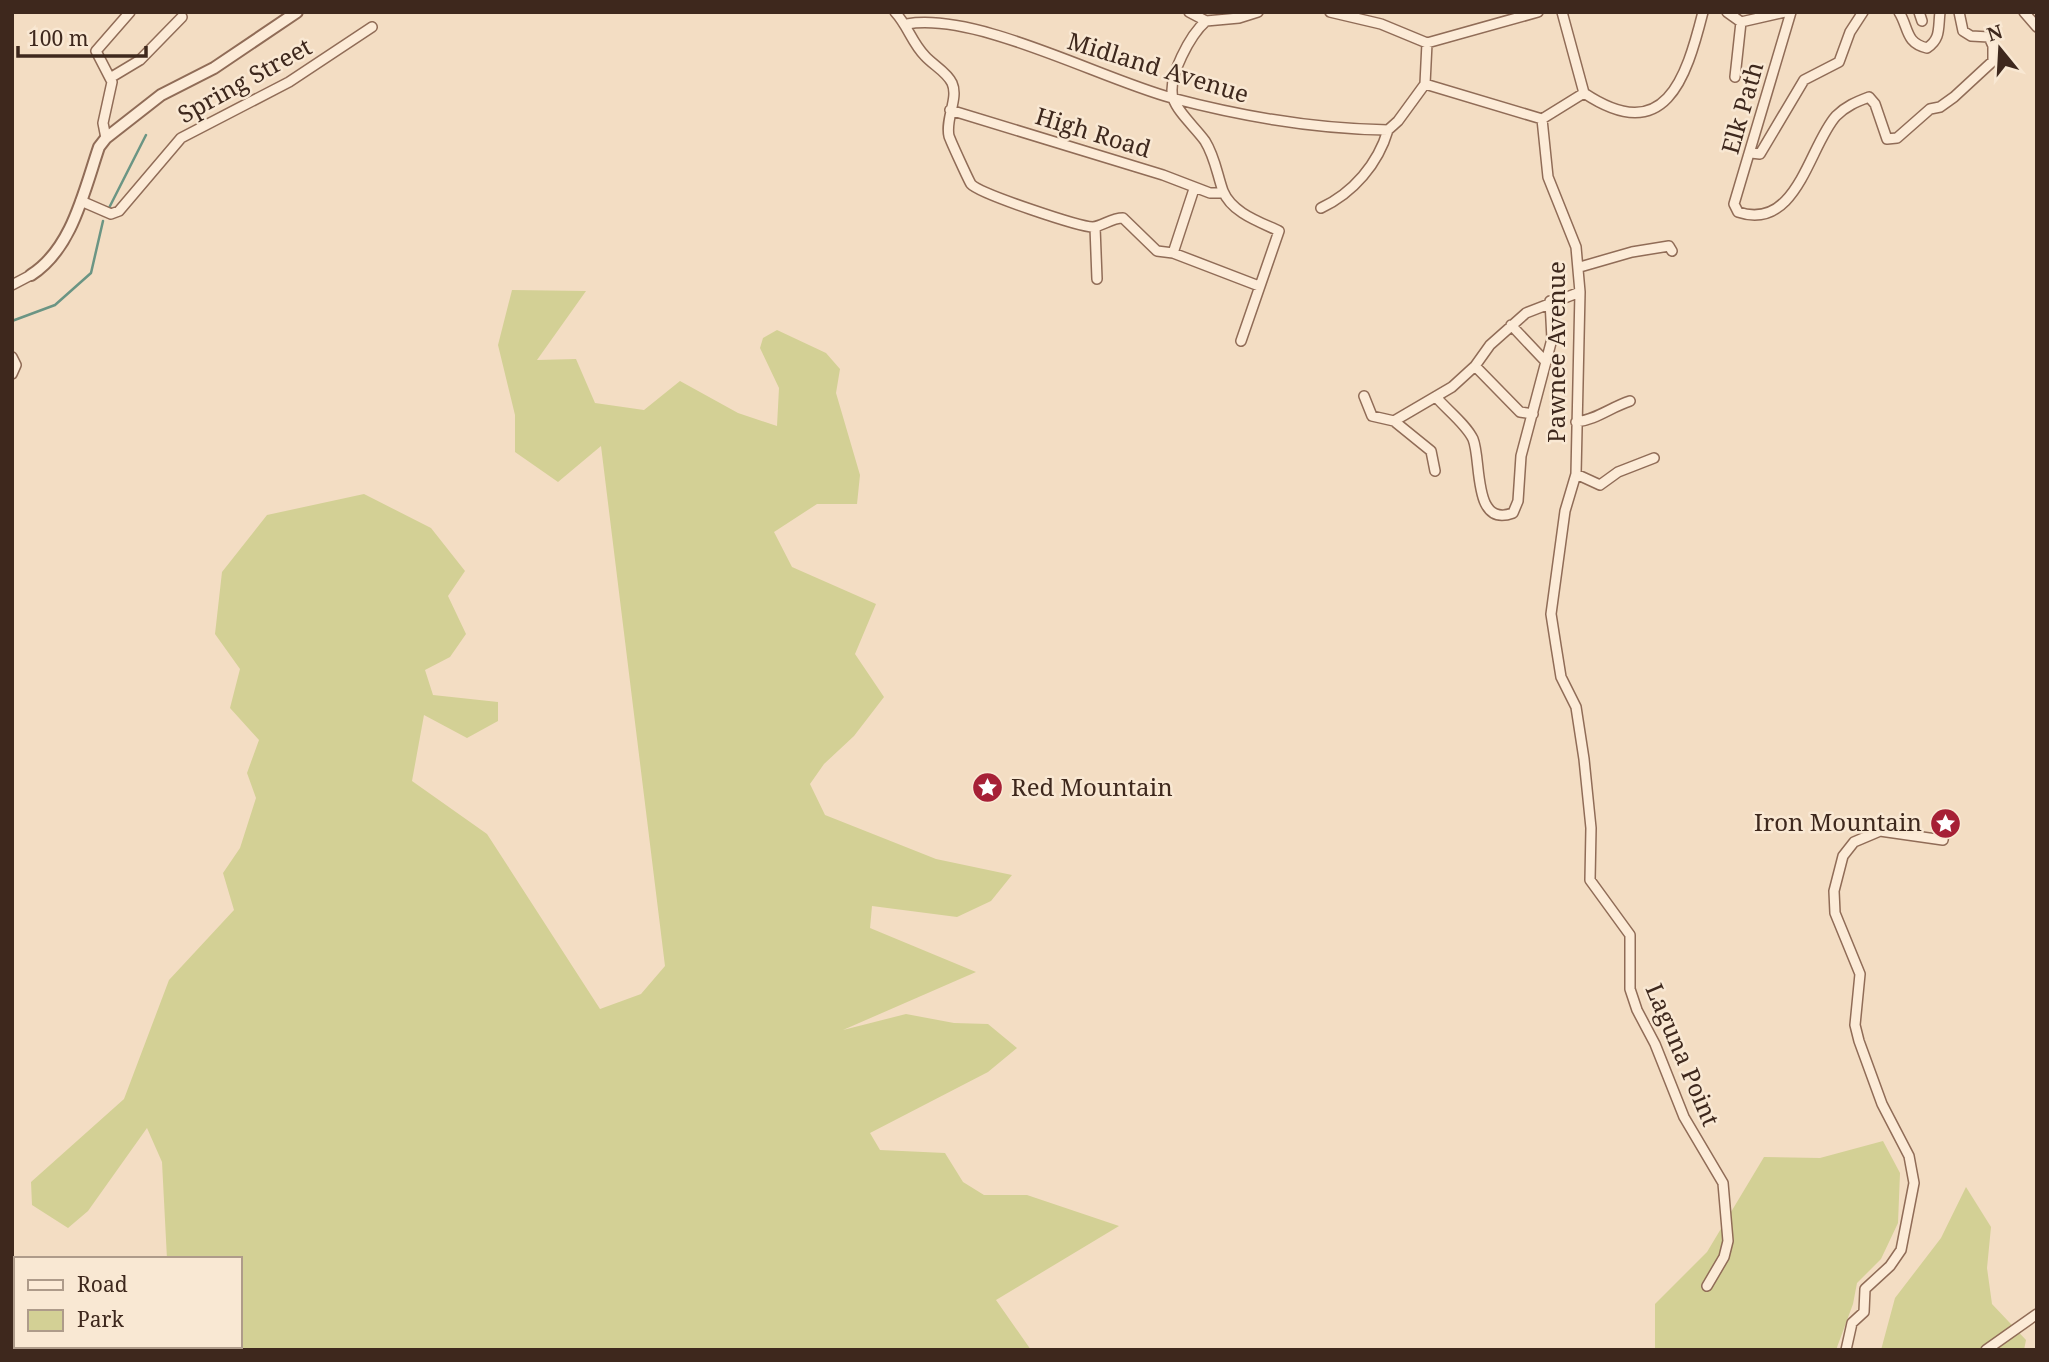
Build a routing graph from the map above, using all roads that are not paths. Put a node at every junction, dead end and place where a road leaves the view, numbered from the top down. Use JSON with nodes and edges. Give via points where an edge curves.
{"nodes":[{"id":1,"x":131,"y":12,"type":"edge"},
{"id":2,"x":297,"y":12,"type":"edge"},
{"id":3,"x":895,"y":12,"type":"edge"},
{"id":4,"x":1189,"y":12,"type":"edge"},
{"id":5,"x":1258,"y":12,"type":"edge"},
{"id":6,"x":1330,"y":12,"type":"edge"},
{"id":7,"x":1538,"y":12,"type":"edge"},
{"id":8,"x":1563,"y":12,"type":"edge"},
{"id":9,"x":1703,"y":12,"type":"edge"},
{"id":10,"x":1727,"y":12,"type":"edge"},
{"id":11,"x":1785,"y":12,"type":"edge"},
{"id":12,"x":1791,"y":12,"type":"edge"},
{"id":13,"x":1863,"y":12,"type":"edge"},
{"id":14,"x":1899,"y":12,"type":"edge"},
{"id":15,"x":1940,"y":12,"type":"edge"},
{"id":16,"x":1959,"y":12,"type":"edge"},
{"id":17,"x":2024,"y":12,"type":"edge"},
{"id":18,"x":182,"y":18,"type":"dead end"},
{"id":19,"x":1206,"y":21,"type":"junction"},
{"id":20,"x":1741,"y":22,"type":"junction"},
{"id":21,"x":907,"y":24,"type":"junction"},
{"id":22,"x":372,"y":27,"type":"dead end"},
{"id":23,"x":2037,"y":27,"type":"edge"},
{"id":24,"x":1427,"y":43,"type":"junction"},
{"id":25,"x":1735,"y":77,"type":"dead end"},
{"id":26,"x":110,"y":78,"type":"junction"},
{"id":27,"x":1424,"y":84,"type":"junction"},
{"id":28,"x":1584,"y":93,"type":"junction"},
{"id":29,"x":1173,"y":98,"type":"junction"},
{"id":30,"x":950,"y":110,"type":"junction"},
{"id":31,"x":1542,"y":119,"type":"junction"},
{"id":32,"x":1388,"y":130,"type":"junction"},
{"id":33,"x":106,"y":138,"type":"junction"},
{"id":34,"x":1751,"y":153,"type":"junction"},
{"id":35,"x":1194,"y":188,"type":"junction"},
{"id":36,"x":1224,"y":193,"type":"junction"},
{"id":37,"x":86,"y":203,"type":"junction"},
{"id":38,"x":1321,"y":208,"type":"dead end"},
{"id":39,"x":1095,"y":227,"type":"junction"},
{"id":40,"x":1672,"y":251,"type":"dead end"},
{"id":41,"x":1173,"y":253,"type":"junction"},
{"id":42,"x":1580,"y":267,"type":"junction"},
{"id":43,"x":31,"y":275,"type":"junction"},
{"id":44,"x":12,"y":278,"type":"edge"},
{"id":45,"x":1097,"y":279,"type":"dead end"},
{"id":46,"x":12,"y":285,"type":"edge"},
{"id":47,"x":1259,"y":286,"type":"junction"},
{"id":48,"x":1580,"y":292,"type":"junction"},
{"id":49,"x":1550,"y":301,"type":"junction"},
{"id":50,"x":1511,"y":325,"type":"junction"},
{"id":51,"x":1241,"y":341,"type":"dead end"},
{"id":52,"x":12,"y":357,"type":"edge"},
{"id":53,"x":1546,"y":362,"type":"junction"},
{"id":54,"x":1475,"y":366,"type":"junction"},
{"id":55,"x":12,"y":374,"type":"edge"},
{"id":56,"x":1364,"y":397,"type":"dead end"},
{"id":57,"x":1436,"y":397,"type":"junction"},
{"id":58,"x":1630,"y":401,"type":"dead end"},
{"id":59,"x":1532,"y":414,"type":"junction"},
{"id":60,"x":1394,"y":421,"type":"junction"},
{"id":61,"x":1576,"y":422,"type":"junction"},
{"id":62,"x":1654,"y":458,"type":"dead end"},
{"id":63,"x":1435,"y":471,"type":"dead end"},
{"id":64,"x":1576,"y":474,"type":"junction"},
{"id":65,"x":1565,"y":511,"type":"joint"},
{"id":66,"x":1945,"y":823,"type":"dead end"},
{"id":67,"x":1706,"y":1286,"type":"dead end"},
{"id":68,"x":2037,"y":1314,"type":"edge"},
{"id":69,"x":1846,"y":1350,"type":"edge"},
{"id":70,"x":1986,"y":1350,"type":"edge"}],
"edges":[{"from":1,"to":26,"type":"street","via":[[96,51]]},
{"from":2,"to":33,"type":"street","via":[[214,68],[161,95]]},
{"from":3,"to":21,"type":"street"},
{"from":4,"to":19,"type":"street"},
{"from":5,"to":19,"type":"street"},
{"from":6,"to":24,"type":"street","via":[[1381,24]]},
{"from":7,"to":24,"type":"street"},
{"from":8,"to":28,"type":"street"},
{"from":9,"to":28,"type":"street","via":[[1690,62],[1673,93],[1659,107],[1636,113],[1607,108]]},
{"from":10,"to":20,"type":"street"},
{"from":11,"to":20,"type":"street"},
{"from":12,"to":34,"type":"street","name":"Elk Path"},
{"from":13,"to":34,"type":"street","via":[[1839,62],[1804,80],[1760,154]]},
{"from":14,"to":15,"type":"street","via":[[1909,39],[1927,48],[1940,31]]},
{"from":16,"to":34,"type":"street","name":"Elk Path","via":[[1963,30],[1971,36],[1989,37],[1993,61],[1897,138],[1886,139],[1869,97],[1846,106],[1834,118],[1789,198],[1771,212],[1752,217],[1738,212],[1734,204]]},
{"from":17,"to":23,"type":"street"},
{"from":18,"to":26,"type":"street","via":[[140,60]]},
{"from":19,"to":29,"type":"street","via":[[1186,47],[1173,81]]},
{"from":20,"to":25,"type":"street"},
{"from":21,"to":29,"type":"street","name":"Midland Avenue","via":[[926,21],[981,32]]},
{"from":21,"to":30,"type":"street","via":[[924,55],[951,80]]},
{"from":22,"to":37,"type":"street","name":"Spring Street","via":[[289,82],[187,134],[127,205],[111,214]]},
{"from":24,"to":27,"type":"street"},
{"from":26,"to":33,"type":"street","via":[[112,90],[103,123]]},
{"from":27,"to":31,"type":"street"},
{"from":27,"to":32,"type":"street"},
{"from":28,"to":31,"type":"street"},
{"from":29,"to":32,"type":"street","name":"Midland Avenue","via":[[1296,125]]},
{"from":29,"to":36,"type":"street","via":[[1205,142]]},
{"from":30,"to":35,"type":"street","name":"High Road"},
{"from":30,"to":39,"type":"street","via":[[950,139],[969,182],[1006,202]]},
{"from":31,"to":42,"type":"street","name":"Pawnee Avenue","via":[[1548,177]]},
{"from":32,"to":38,"type":"street","via":[[1365,174],[1336,201]]},
{"from":33,"to":37,"type":"street","via":[[99,147]]},
{"from":35,"to":36,"type":"street","name":"High Road"},
{"from":35,"to":41,"type":"street"},
{"from":36,"to":47,"type":"street","via":[[1249,217],[1279,231]]},
{"from":37,"to":43,"type":"street","via":[[51,259]]},
{"from":39,"to":41,"type":"street","via":[[1110,218],[1123,218],[1157,251]]},
{"from":39,"to":45,"type":"street"},
{"from":40,"to":42,"type":"street","via":[[1669,246],[1632,252]]},
{"from":41,"to":47,"type":"street"},
{"from":42,"to":48,"type":"street","name":"Pawnee Avenue"},
{"from":43,"to":44,"type":"street"},
{"from":43,"to":46,"type":"street"},
{"from":47,"to":51,"type":"street"},
{"from":48,"to":49,"type":"street"},
{"from":48,"to":61,"type":"street","name":"Pawnee Avenue"},
{"from":49,"to":50,"type":"street"},
{"from":49,"to":53,"type":"street","via":[[1552,339]]},
{"from":50,"to":53,"type":"street"},
{"from":50,"to":54,"type":"street"},
{"from":52,"to":55,"type":"street","via":[[16,365]]},
{"from":53,"to":59,"type":"street"},
{"from":54,"to":57,"type":"street"},
{"from":54,"to":59,"type":"street","via":[[1520,411]]},
{"from":56,"to":60,"type":"street","via":[[1372,416]]},
{"from":57,"to":59,"type":"street","via":[[1472,438],[1484,505],[1503,517],[1513,513],[1518,501],[1521,456]]},
{"from":57,"to":60,"type":"street"},
{"from":58,"to":61,"type":"street","via":[[1591,420]]},
{"from":60,"to":63,"type":"street","via":[[1431,450]]},
{"from":61,"to":64,"type":"street","name":"Pawnee Avenue"},
{"from":62,"to":64,"type":"street","via":[[1618,472],[1600,485]]},
{"from":64,"to":65,"type":"street","name":"Pawnee Avenue"},
{"from":65,"to":67,"type":"street","name":"Laguna Point","via":[[1551,614],[1560,677],[1576,708],[1584,758],[1591,828],[1590,880],[1630,935],[1630,989],[1637,1010],[1684,1117],[1723,1183],[1728,1241]]},
{"from":66,"to":69,"type":"street","via":[[1943,840],[1880,831],[1854,842],[1843,856],[1834,891],[1835,914],[1860,974],[1855,1025],[1859,1041],[1882,1104],[1909,1156],[1914,1183],[1900,1250],[1865,1289],[1864,1312],[1852,1323]]},
{"from":68,"to":70,"type":"street"}]}
